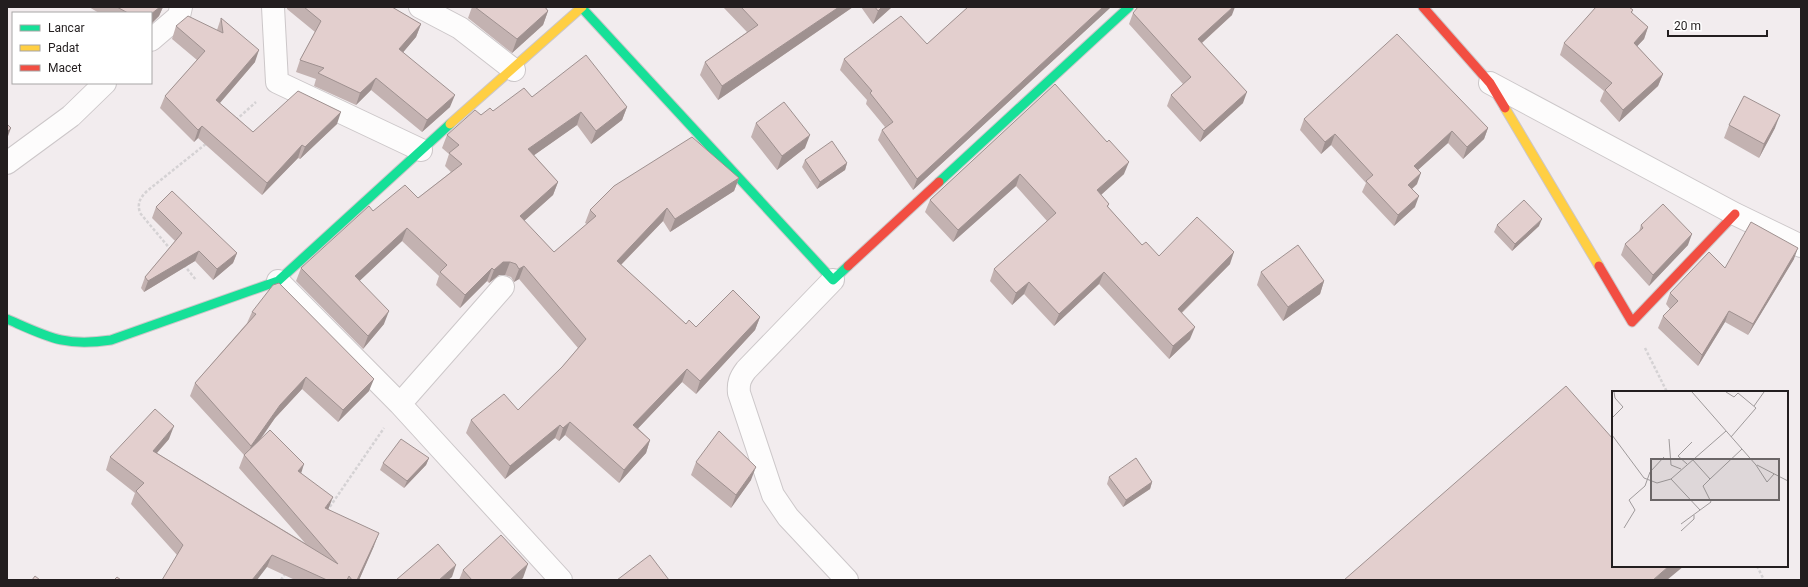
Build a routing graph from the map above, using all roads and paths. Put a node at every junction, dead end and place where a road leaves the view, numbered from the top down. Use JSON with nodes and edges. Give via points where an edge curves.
{"nodes":[{"id":1,"x":182,"y":7,"type":"edge"},
{"id":2,"x":273,"y":7,"type":"edge"},
{"id":3,"x":420,"y":7,"type":"edge"},
{"id":4,"x":582,"y":7,"type":"edge"},
{"id":5,"x":1129,"y":7,"type":"edge"},
{"id":6,"x":1423,"y":7,"type":"edge"},
{"id":7,"x":152,"y":39,"type":"edge"},
{"id":8,"x":514,"y":70,"type":"junction"},
{"id":9,"x":277,"y":82,"type":"junction"},
{"id":10,"x":1490,"y":83,"type":"junction"},
{"id":11,"x":104,"y":84,"type":"edge"},
{"id":12,"x":230,"y":124,"type":"edge"},
{"id":13,"x":209,"y":142,"type":"edge"},
{"id":14,"x":422,"y":150,"type":"junction"},
{"id":15,"x":7,"y":163,"type":"edge"},
{"id":16,"x":1735,"y":214,"type":"junction"},
{"id":17,"x":1801,"y":246,"type":"edge"},
{"id":18,"x":175,"y":255,"type":"edge"},
{"id":19,"x":180,"y":261,"type":"edge"},
{"id":20,"x":833,"y":280,"type":"junction"},
{"id":21,"x":278,"y":281,"type":"junction"},
{"id":22,"x":503,"y":287,"type":"dead end"},
{"id":23,"x":215,"y":303,"type":"junction"},
{"id":24,"x":7,"y":319,"type":"edge"},
{"id":25,"x":1632,"y":322,"type":"junction"},
{"id":26,"x":1666,"y":391,"type":"edge"},
{"id":27,"x":400,"y":404,"type":"junction"},
{"id":28,"x":324,"y":516,"type":"edge"},
{"id":29,"x":1757,"y":567,"type":"edge"},
{"id":30,"x":289,"y":568,"type":"edge"},
{"id":31,"x":281,"y":580,"type":"edge"},
{"id":32,"x":561,"y":580,"type":"edge"},
{"id":33,"x":847,"y":580,"type":"edge"},
{"id":34,"x":1764,"y":580,"type":"edge"}],
"edges":[{"from":1,"to":7,"type":"street","via":[[179,16]]},
{"from":2,"to":9,"type":"street"},
{"from":3,"to":8,"type":"street","via":[[460,28]]},
{"from":4,"to":8,"type":"street"},
{"from":4,"to":20,"type":"street"},
{"from":5,"to":20,"type":"street"},
{"from":6,"to":10,"type":"street"},
{"from":8,"to":14,"type":"street"},
{"from":9,"to":12,"type":"path"},
{"from":9,"to":14,"type":"street"},
{"from":10,"to":16,"type":"street"},
{"from":10,"to":25,"type":"street"},
{"from":11,"to":15,"type":"street","via":[[71,116]]},
{"from":13,"to":18,"type":"path","via":[[140,198],[140,213]]},
{"from":14,"to":21,"type":"street"},
{"from":16,"to":17,"type":"street"},
{"from":16,"to":25,"type":"street"},
{"from":19,"to":23,"type":"path"},
{"from":20,"to":33,"type":"street","via":[[746,370],[738,385],[773,495],[788,517]]},
{"from":21,"to":23,"type":"street"},
{"from":21,"to":27,"type":"street"},
{"from":22,"to":27,"type":"street"},
{"from":23,"to":24,"type":"street","via":[[111,340],[89,343],[71,343]]},
{"from":25,"to":26,"type":"path"},
{"from":27,"to":28,"type":"path"},
{"from":27,"to":32,"type":"street"},
{"from":29,"to":34,"type":"path"},
{"from":30,"to":31,"type":"path"}]}
